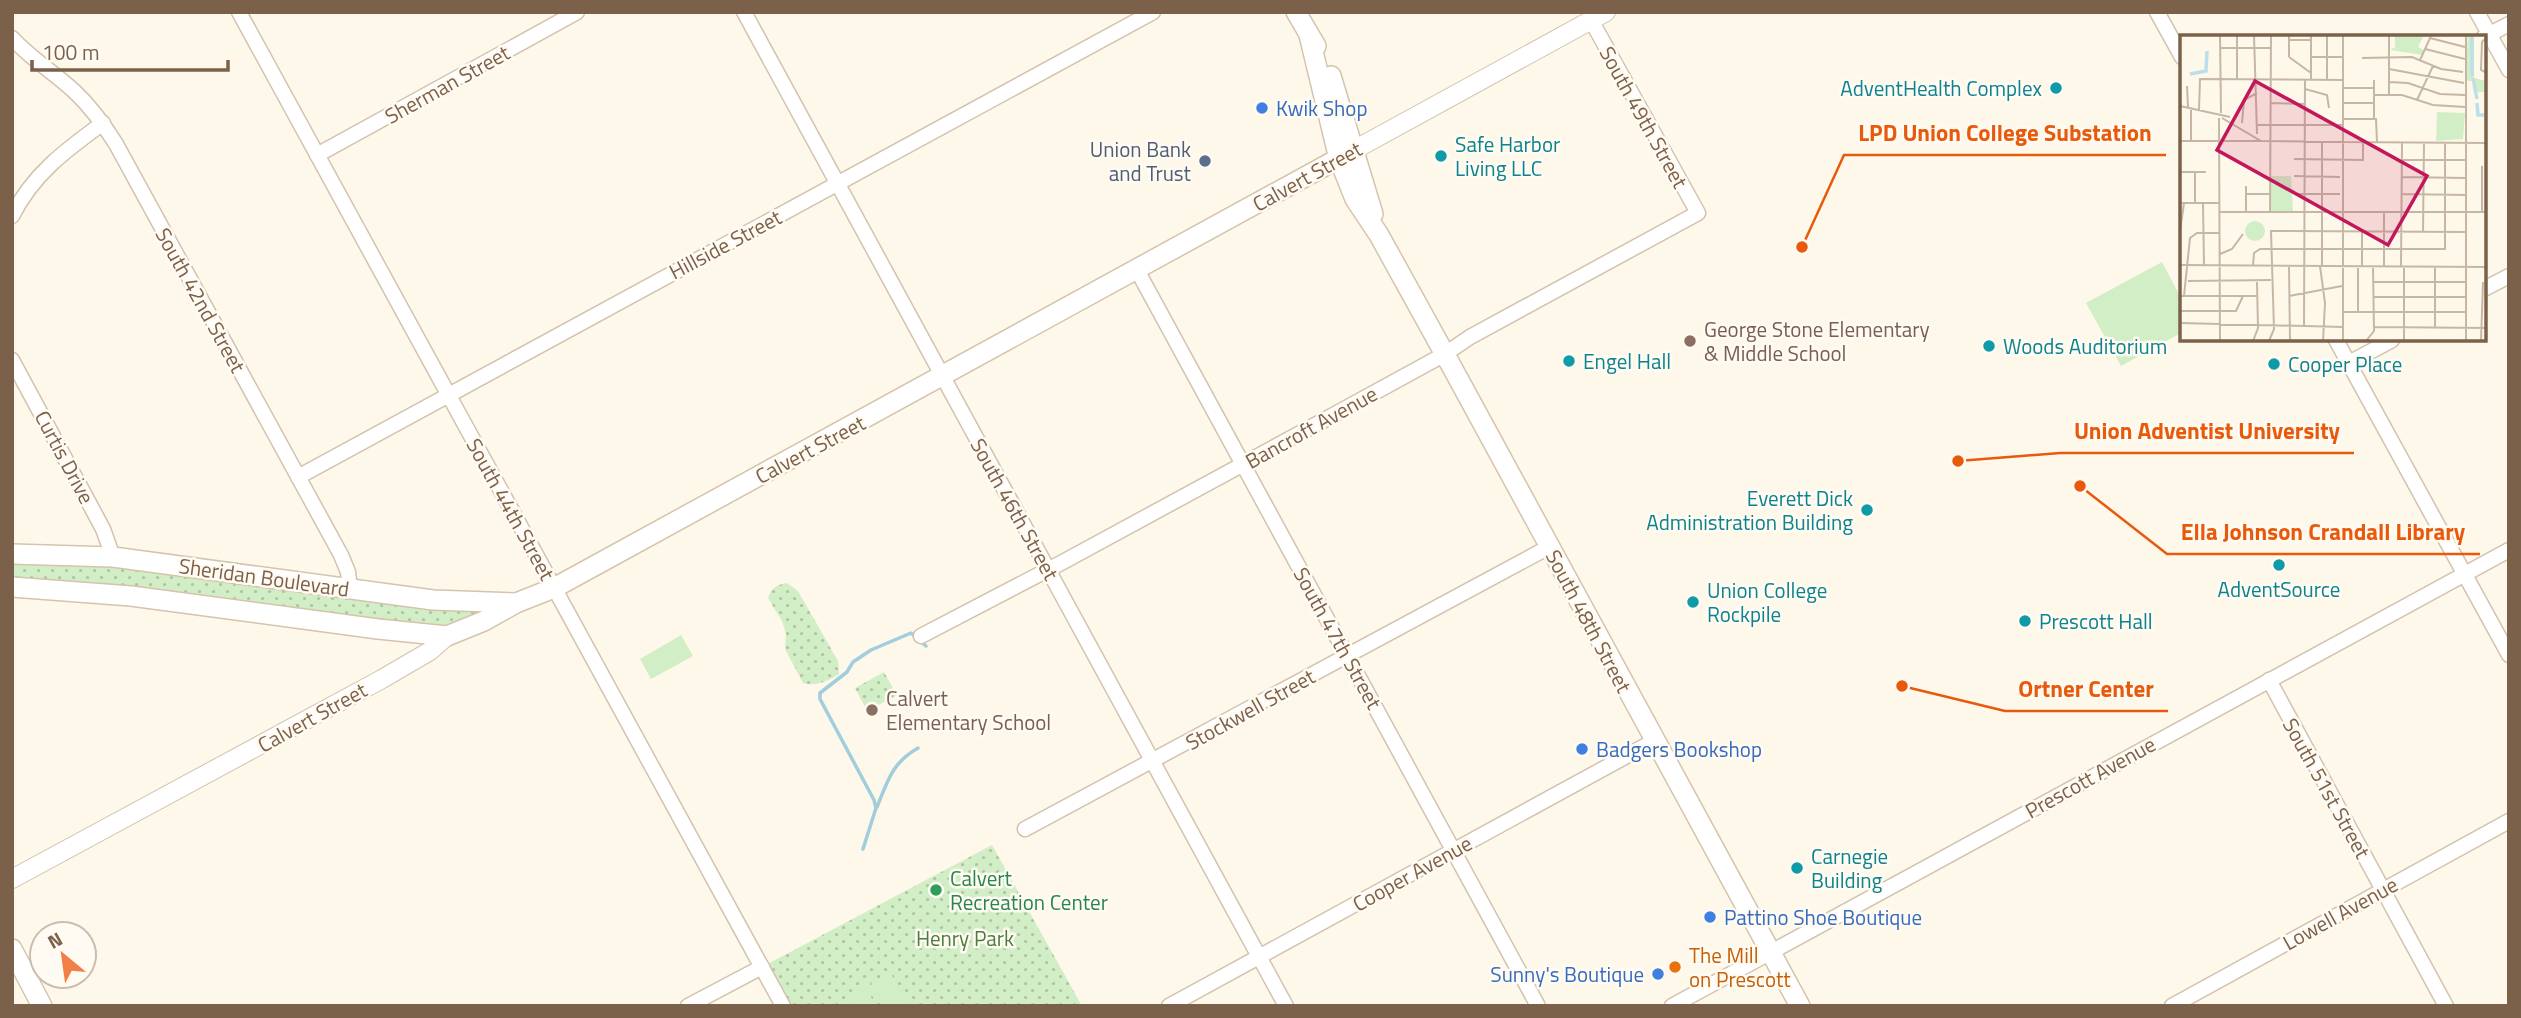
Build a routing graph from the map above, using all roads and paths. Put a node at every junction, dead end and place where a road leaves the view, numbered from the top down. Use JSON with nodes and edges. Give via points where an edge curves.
{"nodes":[{"id":1,"x":239,"y":12,"type":"edge"},
{"id":2,"x":578,"y":12,"type":"edge"},
{"id":3,"x":744,"y":12,"type":"edge"},
{"id":4,"x":1153,"y":12,"type":"edge"},
{"id":5,"x":1296,"y":12,"type":"edge"},
{"id":6,"x":2157,"y":12,"type":"edge"},
{"id":7,"x":2477,"y":12,"type":"edge"},
{"id":8,"x":1599,"y":16,"type":"edge"},
{"id":9,"x":2509,"y":24,"type":"edge"},
{"id":10,"x":2487,"y":36,"type":"edge"},
{"id":11,"x":12,"y":38,"type":"edge"},
{"id":12,"x":2180,"y":53,"type":"edge"},
{"id":13,"x":2509,"y":70,"type":"edge"},
{"id":14,"x":103,"y":123,"type":"junction"},
{"id":15,"x":317,"y":155,"type":"junction"},
{"id":16,"x":1346,"y":155,"type":"junction"},
{"id":17,"x":838,"y":184,"type":"junction"},
{"id":18,"x":1698,"y":213,"type":"joint"},
{"id":19,"x":12,"y":216,"type":"edge"},
{"id":20,"x":1137,"y":270,"type":"junction"},
{"id":21,"x":2509,"y":276,"type":"edge"},
{"id":22,"x":2486,"y":288,"type":"edge"},
{"id":23,"x":2337,"y":341,"type":"edge"},
{"id":24,"x":2390,"y":341,"type":"edge"},
{"id":25,"x":1445,"y":354,"type":"junction"},
{"id":26,"x":12,"y":360,"type":"edge"},
{"id":27,"x":2349,"y":363,"type":"junction"},
{"id":28,"x":943,"y":377,"type":"junction"},
{"id":29,"x":448,"y":396,"type":"junction"},
{"id":30,"x":1243,"y":464,"type":"junction"},
{"id":31,"x":298,"y":477,"type":"junction"},
{"id":32,"x":1549,"y":547,"type":"junction"},
{"id":33,"x":2509,"y":550,"type":"edge"},
{"id":34,"x":12,"y":554,"type":"edge"},
{"id":35,"x":113,"y":557,"type":"junction"},
{"id":36,"x":1048,"y":570,"type":"junction"},
{"id":37,"x":2464,"y":574,"type":"junction"},
{"id":38,"x":12,"y":587,"type":"edge"},
{"id":39,"x":554,"y":588,"type":"junction"},
{"id":40,"x":350,"y":589,"type":"junction"},
{"id":41,"x":516,"y":603,"type":"junction"},
{"id":42,"x":447,"y":636,"type":"junction"},
{"id":43,"x":921,"y":636,"type":"dead end"},
{"id":44,"x":2509,"y":655,"type":"edge"},
{"id":45,"x":1348,"y":656,"type":"junction"},
{"id":46,"x":2269,"y":680,"type":"junction"},
{"id":47,"x":1654,"y":741,"type":"junction"},
{"id":48,"x":1153,"y":762,"type":"junction"},
{"id":49,"x":2509,"y":821,"type":"edge"},
{"id":50,"x":1025,"y":830,"type":"dead end"},
{"id":51,"x":1454,"y":851,"type":"junction"},
{"id":52,"x":12,"y":879,"type":"edge"},
{"id":53,"x":2383,"y":890,"type":"junction"},
{"id":54,"x":12,"y":949,"type":"edge"},
{"id":55,"x":1771,"y":952,"type":"junction"},
{"id":56,"x":1259,"y":957,"type":"junction"},
{"id":57,"x":762,"y":967,"type":"junction"},
{"id":58,"x":42,"y":1006,"type":"edge"},
{"id":59,"x":688,"y":1006,"type":"edge"},
{"id":60,"x":783,"y":1006,"type":"edge"},
{"id":61,"x":1169,"y":1006,"type":"edge"},
{"id":62,"x":1286,"y":1006,"type":"edge"},
{"id":63,"x":1538,"y":1006,"type":"edge"},
{"id":64,"x":1672,"y":1006,"type":"edge"},
{"id":65,"x":1800,"y":1006,"type":"edge"},
{"id":66,"x":2172,"y":1006,"type":"edge"},
{"id":67,"x":2446,"y":1006,"type":"edge"}],
"edges":[{"from":1,"to":15,"type":"street","name":"South 44th Street"},
{"from":2,"to":15,"type":"street","name":"Sherman Street"},
{"from":3,"to":17,"type":"street","name":"South 46th Street"},
{"from":4,"to":17,"type":"street","name":"Hillside Street"},
{"from":5,"to":16,"type":"main road","name":"South 48th Street","via":[[1334,83]]},
{"from":6,"to":12,"type":"street"},
{"from":7,"to":10,"type":"street"},
{"from":8,"to":16,"type":"street","name":"Calvert Street"},
{"from":8,"to":18,"type":"street","name":"South 49th Street"},
{"from":9,"to":10,"type":"street"},
{"from":10,"to":13,"type":"street"},
{"from":11,"to":14,"type":"street","name":"South 42nd Street","via":[[75,92]]},
{"from":14,"to":19,"type":"street","via":[[47,166]]},
{"from":14,"to":31,"type":"street","name":"South 42nd Street"},
{"from":15,"to":29,"type":"street","name":"South 44th Street"},
{"from":16,"to":20,"type":"main road","name":"Calvert Street"},
{"from":16,"to":25,"type":"main road","name":"South 48th Street","via":[[1379,236]]},
{"from":17,"to":28,"type":"street","name":"South 46th Street"},
{"from":17,"to":29,"type":"street","name":"Hillside Street"},
{"from":18,"to":25,"type":"street","name":"Bancroft Avenue"},
{"from":20,"to":28,"type":"main road","name":"Calvert Street"},
{"from":20,"to":30,"type":"street","name":"South 47th Street"},
{"from":21,"to":22,"type":"street"},
{"from":23,"to":27,"type":"street"},
{"from":24,"to":27,"type":"street"},
{"from":25,"to":30,"type":"street","name":"Bancroft Avenue"},
{"from":25,"to":32,"type":"main road","name":"South 48th Street"},
{"from":26,"to":35,"type":"street","name":"Curtis Drive","via":[[103,529]]},
{"from":27,"to":37,"type":"street"},
{"from":28,"to":36,"type":"street","name":"South 46th Street"},
{"from":28,"to":39,"type":"main road","name":"Calvert Street"},
{"from":29,"to":31,"type":"street","name":"Hillside Street"},
{"from":29,"to":39,"type":"street","name":"South 44th Street"},
{"from":30,"to":36,"type":"street","name":"Bancroft Avenue"},
{"from":30,"to":45,"type":"street","name":"South 47th Street"},
{"from":31,"to":40,"type":"street","name":"South 42nd Street","via":[[341,555]]},
{"from":32,"to":45,"type":"street","name":"Stockwell Street"},
{"from":32,"to":47,"type":"main road","name":"South 48th Street"},
{"from":33,"to":37,"type":"street","name":"Prescott Avenue"},
{"from":34,"to":35,"type":"main road","name":"Sheridan Boulevard"},
{"from":35,"to":40,"type":"main road","name":"Sheridan Boulevard"},
{"from":36,"to":43,"type":"street","name":"Bancroft Avenue"},
{"from":36,"to":48,"type":"street","name":"South 46th Street"},
{"from":37,"to":44,"type":"street"},
{"from":37,"to":46,"type":"street","name":"Prescott Avenue"},
{"from":38,"to":42,"type":"main road","name":"Sheridan Boulevard","via":[[131,596]]},
{"from":39,"to":41,"type":"main road","name":"Calvert Street"},
{"from":39,"to":57,"type":"street","name":"South 44th Street"},
{"from":40,"to":41,"type":"main road","name":"Sheridan Boulevard","via":[[433,600]]},
{"from":41,"to":42,"type":"main road","name":"Calvert Street"},
{"from":42,"to":52,"type":"street","name":"Calvert Street","via":[[424,655],[371,685]]},
{"from":45,"to":48,"type":"street","name":"Stockwell Street"},
{"from":45,"to":51,"type":"street","name":"South 47th Street"},
{"from":46,"to":53,"type":"street","name":"South 51st Street"},
{"from":46,"to":55,"type":"street","name":"Prescott Avenue"},
{"from":47,"to":51,"type":"street","name":"Cooper Avenue"},
{"from":47,"to":55,"type":"main road","name":"South 48th Street"},
{"from":48,"to":50,"type":"street","name":"Stockwell Street"},
{"from":48,"to":56,"type":"street","name":"South 46th Street"},
{"from":49,"to":53,"type":"street","name":"Lowell Avenue"},
{"from":51,"to":56,"type":"street","name":"Cooper Avenue"},
{"from":51,"to":63,"type":"street","name":"South 47th Street"},
{"from":53,"to":66,"type":"street","name":"Lowell Avenue"},
{"from":53,"to":67,"type":"street","name":"South 51st Street"},
{"from":54,"to":58,"type":"main road"},
{"from":55,"to":64,"type":"street","name":"Prescott Avenue"},
{"from":55,"to":65,"type":"main road","name":"South 48th Street"},
{"from":56,"to":61,"type":"street","name":"Cooper Avenue"},
{"from":56,"to":62,"type":"street","name":"South 46th Street"},
{"from":57,"to":59,"type":"street"},
{"from":57,"to":60,"type":"street","name":"South 44th Street"}]}
